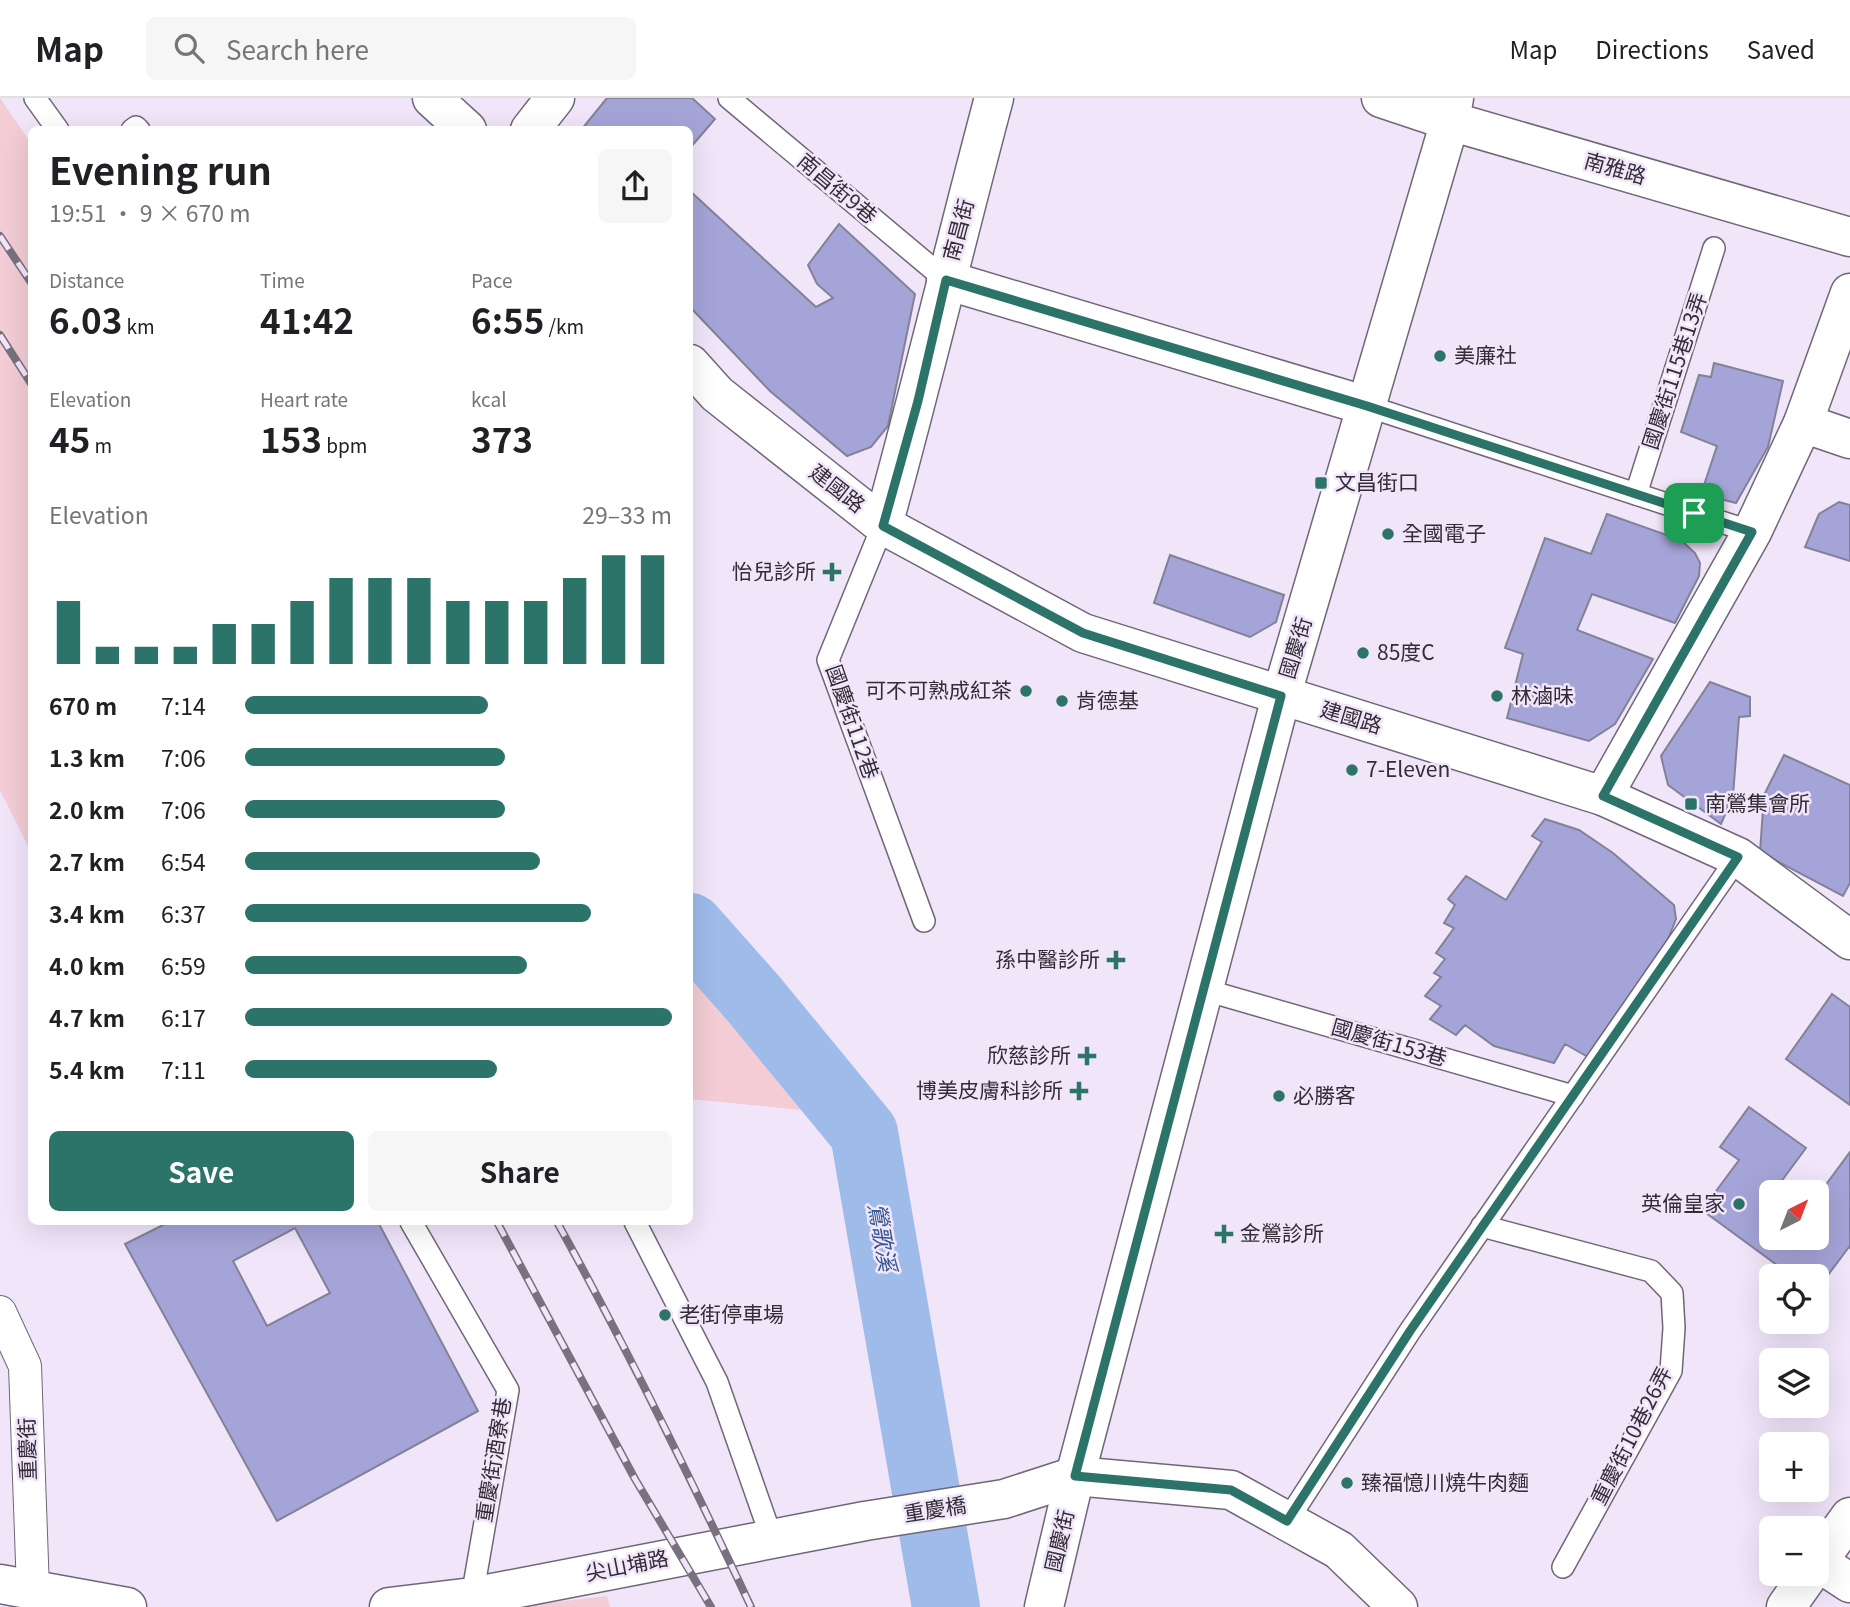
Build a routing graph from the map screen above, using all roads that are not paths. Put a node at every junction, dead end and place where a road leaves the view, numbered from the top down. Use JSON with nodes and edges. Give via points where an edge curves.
{"nodes":[{"id":1,"x":35,"y":98,"type":"edge"},
{"id":2,"x":432,"y":98,"type":"edge"},
{"id":3,"x":555,"y":98,"type":"edge"},
{"id":4,"x":729,"y":98,"type":"edge"},
{"id":5,"x":994,"y":98,"type":"edge"},
{"id":6,"x":1381,"y":98,"type":"edge"},
{"id":7,"x":1452,"y":110,"type":"edge"},
{"id":8,"x":55,"y":126,"type":"edge"},
{"id":9,"x":463,"y":126,"type":"edge"},
{"id":10,"x":533,"y":126,"type":"edge"},
{"id":11,"x":1850,"y":237,"type":"edge"},
{"id":12,"x":1714,"y":248,"type":"dead end"},
{"id":13,"x":946,"y":280,"type":"junction"},
{"id":14,"x":1850,"y":292,"type":"edge"},
{"id":15,"x":693,"y":367,"type":"edge"},
{"id":16,"x":1367,"y":406,"type":"junction"},
{"id":17,"x":1802,"y":423,"type":"junction"},
{"id":18,"x":1850,"y":439,"type":"edge"},
{"id":19,"x":1636,"y":494,"type":"junction"},
{"id":20,"x":883,"y":526,"type":"junction"},
{"id":21,"x":1752,"y":532,"type":"junction"},
{"id":22,"x":1281,"y":696,"type":"junction"},
{"id":23,"x":1603,"y":796,"type":"junction"},
{"id":24,"x":1738,"y":857,"type":"junction"},
{"id":25,"x":924,"y":921,"type":"dead end"},
{"id":26,"x":1850,"y":940,"type":"edge"},
{"id":27,"x":1205,"y":990,"type":"junction"},
{"id":28,"x":1573,"y":1096,"type":"junction"},
{"id":29,"x":413,"y":1225,"type":"edge"},
{"id":30,"x":637,"y":1225,"type":"edge"},
{"id":31,"x":1482,"y":1226,"type":"junction"},
{"id":32,"x":0,"y":1312,"type":"edge"},
{"id":33,"x":1075,"y":1476,"type":"junction"},
{"id":34,"x":1850,"y":1517,"type":"edge"},
{"id":35,"x":865,"y":1521,"type":"joint"},
{"id":36,"x":1287,"y":1521,"type":"junction"},
{"id":37,"x":772,"y":1539,"type":"junction"},
{"id":38,"x":1829,"y":1546,"type":"edge"},
{"id":39,"x":1563,"y":1567,"type":"dead end"},
{"id":40,"x":1829,"y":1573,"type":"edge"},
{"id":41,"x":1850,"y":1583,"type":"edge"},
{"id":42,"x":1801,"y":1586,"type":"edge"},
{"id":43,"x":17,"y":1587,"type":"edge"},
{"id":44,"x":472,"y":1597,"type":"junction"},
{"id":45,"x":127,"y":1607,"type":"edge"},
{"id":46,"x":389,"y":1607,"type":"edge"},
{"id":47,"x":1044,"y":1607,"type":"edge"},
{"id":48,"x":1398,"y":1607,"type":"edge"},
{"id":49,"x":1786,"y":1607,"type":"edge"}],
"edges":[{"from":1,"to":8,"type":"lane"},
{"from":2,"to":9,"type":"street"},
{"from":3,"to":10,"type":"street"},
{"from":4,"to":13,"type":"lane","name":"南昌街9巷"},
{"from":5,"to":13,"type":"street","name":"南昌街"},
{"from":6,"to":7,"type":"street","name":"南雅路"},
{"from":7,"to":11,"type":"street","name":"南雅路"},
{"from":7,"to":16,"type":"street","name":"國慶街"},
{"from":12,"to":19,"type":"lane","name":"國慶街115巷13弄"},
{"from":13,"to":16,"type":"street"},
{"from":13,"to":20,"type":"street","name":"南昌街"},
{"from":14,"to":17,"type":"street"},
{"from":15,"to":20,"type":"street","name":"建國路","via":[[717,394]]},
{"from":16,"to":19,"type":"lane"},
{"from":16,"to":22,"type":"street","name":"國慶街"},
{"from":17,"to":18,"type":"street"},
{"from":17,"to":21,"type":"street"},
{"from":19,"to":21,"type":"lane"},
{"from":20,"to":22,"type":"street","name":"建國路","via":[[1083,633]]},
{"from":20,"to":25,"type":"lane","name":"國慶街112巷","via":[[828,660]]},
{"from":21,"to":23,"type":"street"},
{"from":22,"to":23,"type":"street","name":"建國路"},
{"from":22,"to":27,"type":"street","name":"國慶街"},
{"from":23,"to":24,"type":"street","name":"建國路"},
{"from":24,"to":26,"type":"street","name":"建國路"},
{"from":24,"to":28,"type":"lane"},
{"from":27,"to":28,"type":"lane","name":"國慶街153巷"},
{"from":27,"to":33,"type":"street","name":"國慶街"},
{"from":28,"to":31,"type":"lane"},
{"from":29,"to":44,"type":"lane","name":"重慶街酒寮巷","via":[[508,1390]]},
{"from":30,"to":37,"type":"lane","via":[[717,1382]]},
{"from":31,"to":36,"type":"lane"},
{"from":31,"to":39,"type":"lane","name":"重慶街10巷26弄","via":[[1651,1271],[1672,1293],[1671,1371]]},
{"from":32,"to":43,"type":"street","name":"重慶街","via":[[24,1366]]},
{"from":33,"to":35,"type":"street","name":"重慶橋","via":[[1004,1499]]},
{"from":33,"to":36,"type":"street","via":[[1231,1490]]},
{"from":33,"to":47,"type":"street","name":"國慶街"},
{"from":34,"to":38,"type":"street"},
{"from":35,"to":37,"type":"street","name":"尖山埔路"},
{"from":36,"to":48,"type":"street","via":[[1339,1550]]},
{"from":37,"to":44,"type":"street","name":"尖山埔路"},
{"from":40,"to":41,"type":"street"},
{"from":42,"to":49,"type":"street"},
{"from":43,"to":45,"type":"street"},
{"from":44,"to":46,"type":"street","name":"尖山埔路"}]}
